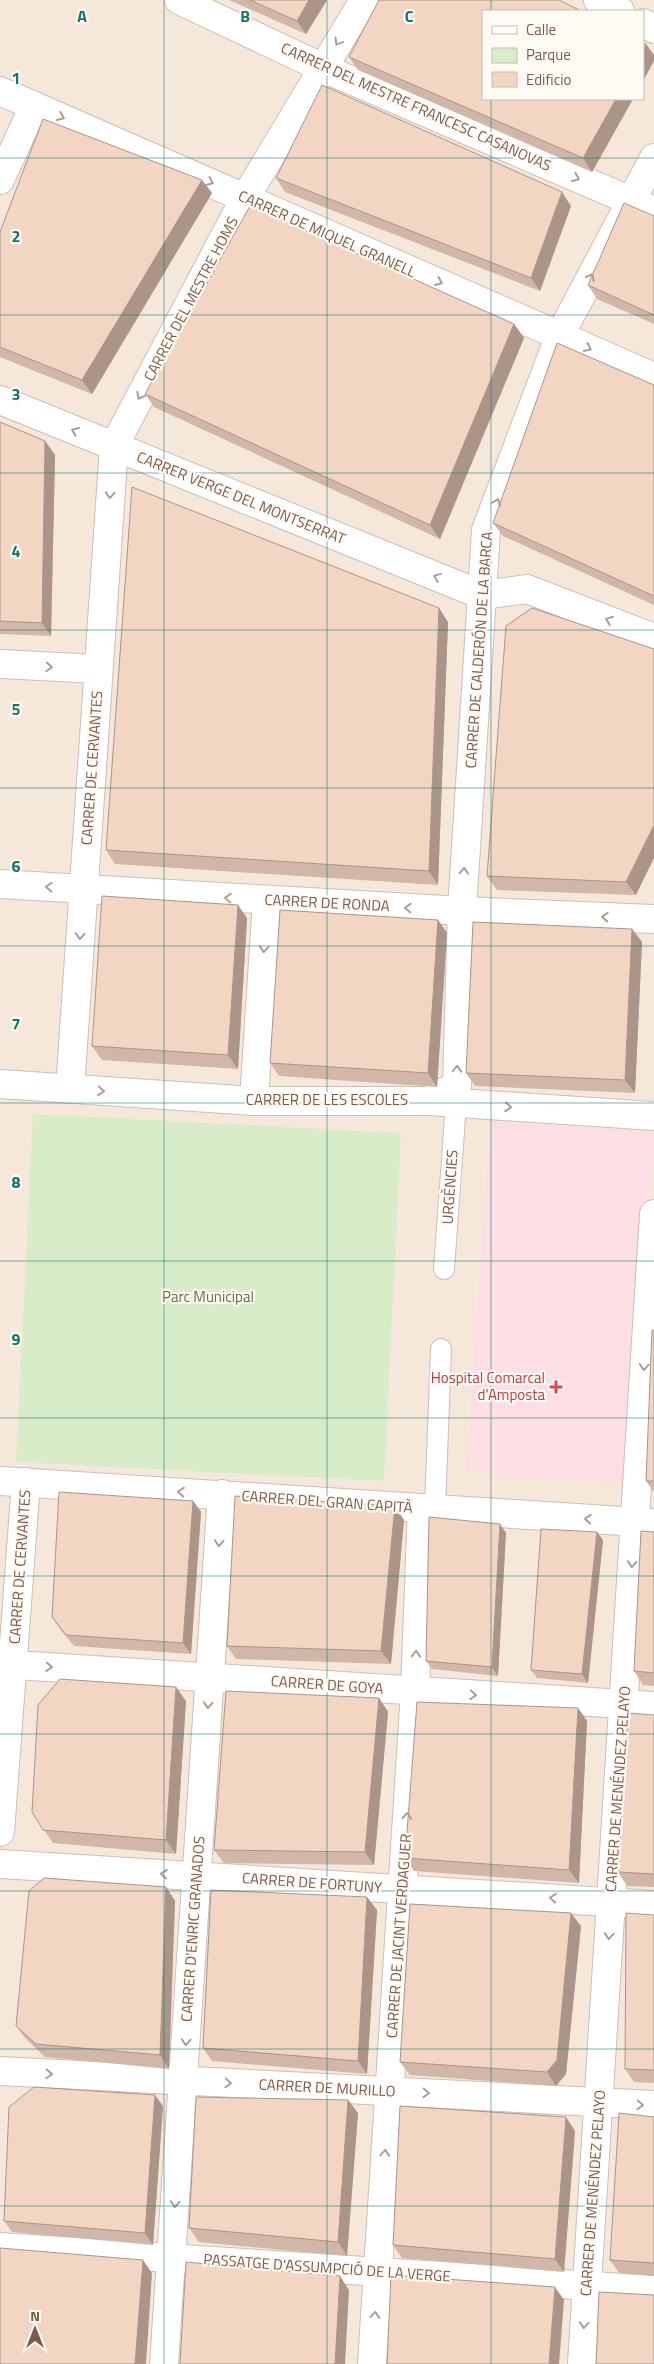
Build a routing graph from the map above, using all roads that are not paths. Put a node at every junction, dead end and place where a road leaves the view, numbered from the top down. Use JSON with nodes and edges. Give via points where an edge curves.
{"nodes":[{"id":1,"x":179,"y":0,"type":"edge"},
{"id":2,"x":364,"y":0,"type":"edge"},
{"id":3,"x":598,"y":0,"type":"edge"},
{"id":4,"x":618,"y":10,"type":"edge"},
{"id":5,"x":322,"y":68,"type":"junction"},
{"id":6,"x":0,"y":91,"type":"edge"},
{"id":7,"x":34,"y":106,"type":"junction"},
{"id":8,"x":654,"y":158,"type":"edge"},
{"id":9,"x":0,"y":180,"type":"edge"},
{"id":10,"x":244,"y":198,"type":"junction"},
{"id":11,"x":642,"y":206,"type":"edge"},
{"id":12,"x":560,"y":335,"type":"junction"},
{"id":13,"x":654,"y":376,"type":"edge"},
{"id":14,"x":0,"y":400,"type":"edge"},
{"id":15,"x":114,"y":446,"type":"junction"},
{"id":16,"x":482,"y":595,"type":"junction"},
{"id":17,"x":654,"y":638,"type":"edge"},
{"id":18,"x":0,"y":664,"type":"edge"},
{"id":19,"x":98,"y":669,"type":"junction"},
{"id":20,"x":0,"y":884,"type":"edge"},
{"id":21,"x":84,"y":889,"type":"junction"},
{"id":22,"x":268,"y":900,"type":"junction"},
{"id":23,"x":462,"y":911,"type":"junction"},
{"id":24,"x":654,"y":919,"type":"edge"},
{"id":25,"x":0,"y":1084,"type":"edge"},
{"id":26,"x":70,"y":1089,"type":"junction"},
{"id":27,"x":254,"y":1101,"type":"junction"},
{"id":28,"x":428,"y":1101,"type":"junction"},
{"id":29,"x":456,"y":1104,"type":"junction"},
{"id":30,"x":654,"y":1116,"type":"edge"},
{"id":31,"x":654,"y":1214,"type":"edge"},
{"id":32,"x":444,"y":1269,"type":"dead end"},
{"id":33,"x":651,"y":1319,"type":"edge"},
{"id":34,"x":441,"y":1349,"type":"dead end"},
{"id":35,"x":13,"y":1481,"type":"edge"},
{"id":36,"x":222,"y":1494,"type":"junction"},
{"id":37,"x":428,"y":1509,"type":"junction"},
{"id":38,"x":644,"y":1522,"type":"edge"},
{"id":39,"x":6,"y":1664,"type":"edge"},
{"id":40,"x":210,"y":1678,"type":"junction"},
{"id":41,"x":415,"y":1691,"type":"junction"},
{"id":42,"x":623,"y":1704,"type":"junction"},
{"id":43,"x":654,"y":1706,"type":"edge"},
{"id":44,"x":0,"y":1832,"type":"edge"},
{"id":45,"x":0,"y":1864,"type":"edge"},
{"id":46,"x":197,"y":1876,"type":"junction"},
{"id":47,"x":402,"y":1889,"type":"junction"},
{"id":48,"x":611,"y":1902,"type":"junction"},
{"id":49,"x":654,"y":1905,"type":"edge"},
{"id":50,"x":0,"y":2071,"type":"edge"},
{"id":51,"x":183,"y":2081,"type":"junction"},
{"id":52,"x":389,"y":2092,"type":"junction"},
{"id":53,"x":598,"y":2102,"type":"junction"},
{"id":54,"x":654,"y":2105,"type":"edge"},
{"id":55,"x":0,"y":2247,"type":"edge"},
{"id":56,"x":171,"y":2258,"type":"junction"},
{"id":57,"x":378,"y":2272,"type":"junction"},
{"id":58,"x":587,"y":2286,"type":"junction"},
{"id":59,"x":654,"y":2290,"type":"edge"},
{"id":60,"x":164,"y":2364,"type":"edge"},
{"id":61,"x":372,"y":2364,"type":"edge"},
{"id":62,"x":582,"y":2364,"type":"edge"}],
"edges":[{"from":1,"to":5,"type":"street","name":"CARRER DEL MESTRE FRANCESC CASANOVAS"},
{"from":2,"to":5,"type":"street","name":"CARRER DEL MESTRE HOMS","one_way":true},
{"from":3,"to":4,"type":"street"},
{"from":5,"to":10,"type":"street","name":"CARRER DEL MESTRE HOMS"},
{"from":5,"to":11,"type":"street","name":"CARRER DEL MESTRE FRANCESC CASANOVAS","one_way":true},
{"from":6,"to":7,"type":"street","name":"CARRER DE MIQUEL GRANELL"},
{"from":7,"to":9,"type":"street"},
{"from":7,"to":10,"type":"street","name":"CARRER DE MIQUEL GRANELL","one_way":true},
{"from":8,"to":11,"type":"street","name":"CARRER DE CALDERÓN DE LA BARCA"},
{"from":10,"to":12,"type":"street","name":"CARRER DE MIQUEL GRANELL","one_way":true},
{"from":10,"to":15,"type":"street","name":"CARRER DEL MESTRE HOMS","one_way":true},
{"from":12,"to":11,"type":"street","name":"CARRER DE CALDERÓN DE LA BARCA","one_way":true},
{"from":12,"to":13,"type":"street","name":"CARRER DE MIQUEL GRANELL","one_way":true},
{"from":16,"to":12,"type":"street","name":"CARRER DE CALDERÓN DE LA BARCA","one_way":true,"via":[[486,530]]},
{"from":15,"to":14,"type":"street","name":"CARRER VERGE DEL MONTSERRAT","one_way":true},
{"from":16,"to":15,"type":"street","name":"CARRER VERGE DEL MONTSERRAT","one_way":true},
{"from":15,"to":19,"type":"street","name":"CARRER DE CERVANTES","one_way":true},
{"from":17,"to":16,"type":"street","one_way":true,"via":[[527,589]]},
{"from":23,"to":16,"type":"street","name":"CARRER DE CALDERÓN DE LA BARCA","one_way":true},
{"from":18,"to":19,"type":"street","one_way":true},
{"from":19,"to":21,"type":"street","name":"CARRER DE CERVANTES"},
{"from":21,"to":20,"type":"street","name":"CARRER DE RONDA","one_way":true},
{"from":22,"to":21,"type":"street","name":"CARRER DE RONDA","one_way":true},
{"from":21,"to":26,"type":"street","name":"CARRER DE CERVANTES","one_way":true},
{"from":23,"to":22,"type":"street","name":"CARRER DE RONDA","one_way":true},
{"from":22,"to":27,"type":"street","one_way":true},
{"from":24,"to":23,"type":"street","name":"CARRER DE RONDA","one_way":true},
{"from":28,"to":23,"type":"street","name":"CARRER DE CALDERÓN DE LA BARCA","one_way":true,"via":[[457,1085]]},
{"from":25,"to":26,"type":"street","name":"CARRER DE LES ESCOLES"},
{"from":26,"to":27,"type":"street","name":"CARRER DE LES ESCOLES","one_way":true},
{"from":27,"to":28,"type":"street","name":"CARRER DE LES ESCOLES"},
{"from":28,"to":29,"type":"street","name":"CARRER DE LES ESCOLES"},
{"from":29,"to":30,"type":"street","name":"CARRER DE LES ESCOLES","one_way":true},
{"from":29,"to":32,"type":"lane","name":"URGÈNCIES"},
{"from":31,"to":33,"type":"street","name":"CARRER DE MENÉNDEZ PELAYO"},
{"from":33,"to":38,"type":"street","name":"CARRER DE MENÉNDEZ PELAYO","one_way":true},
{"from":34,"to":37,"type":"lane"},
{"from":36,"to":35,"type":"street","name":"CARRER DEL GRAN CAPITÀ","one_way":true},
{"from":35,"to":39,"type":"street","name":"CARRER DE CERVANTES"},
{"from":36,"to":37,"type":"street","name":"CARRER DEL GRAN CAPITÀ"},
{"from":36,"to":40,"type":"street","name":"CARRER D'ENRIC GRANADOS","one_way":true},
{"from":38,"to":37,"type":"street","name":"CARRER DEL GRAN CAPITÀ","one_way":true},
{"from":41,"to":37,"type":"street","name":"CARRER DE JACINT VERDAGUER","one_way":true},
{"from":38,"to":42,"type":"street","name":"CARRER DE MENÉNDEZ PELAYO","one_way":true},
{"from":39,"to":40,"type":"street","name":"CARRER DE GOYA","one_way":true},
{"from":39,"to":44,"type":"street","name":"CARRER DE CERVANTES"},
{"from":40,"to":41,"type":"street","name":"CARRER DE GOYA"},
{"from":40,"to":46,"type":"street","name":"CARRER D'ENRIC GRANADOS","one_way":true},
{"from":41,"to":42,"type":"street","name":"CARRER DE GOYA","one_way":true},
{"from":47,"to":41,"type":"street","name":"CARRER DE JACINT VERDAGUER","one_way":true},
{"from":42,"to":43,"type":"street","name":"CARRER DE GOYA"},
{"from":42,"to":48,"type":"street","name":"CARRER DE MENÉNDEZ PELAYO"},
{"from":46,"to":45,"type":"street","name":"CARRER DE FORTUNY","one_way":true},
{"from":46,"to":47,"type":"street","name":"CARRER DE FORTUNY"},
{"from":46,"to":51,"type":"street","name":"CARRER D'ENRIC GRANADOS","one_way":true},
{"from":48,"to":47,"type":"street","name":"CARRER DE FORTUNY","one_way":true},
{"from":47,"to":52,"type":"street","name":"CARRER DE JACINT VERDAGUER"},
{"from":48,"to":49,"type":"street","name":"CARRER DE FORTUNY"},
{"from":48,"to":53,"type":"street","name":"CARRER DE MENÉNDEZ PELAYO","one_way":true},
{"from":50,"to":51,"type":"street","name":"CARRER DE MURILLO","one_way":true},
{"from":51,"to":52,"type":"street","name":"CARRER DE MURILLO","one_way":true},
{"from":51,"to":56,"type":"street","name":"CARRER D'ENRIC GRANADOS","one_way":true},
{"from":52,"to":53,"type":"street","name":"CARRER DE MURILLO","one_way":true},
{"from":57,"to":52,"type":"street","name":"CARRER DE JACINT VERDAGUER","one_way":true},
{"from":53,"to":54,"type":"street","name":"CARRER DE MURILLO","one_way":true},
{"from":53,"to":58,"type":"street","name":"CARRER DE MENÉNDEZ PELAYO"},
{"from":55,"to":56,"type":"street","name":"PASSATGE D'ASSUMPCIÓ DE LA VERGE"},
{"from":56,"to":57,"type":"street","name":"PASSATGE D'ASSUMPCIÓ DE LA VERGE"},
{"from":56,"to":60,"type":"street","name":"CARRER D'ENRIC GRANADOS"},
{"from":57,"to":58,"type":"street","name":"PASSATGE D'ASSUMPCIÓ DE LA VERGE"},
{"from":61,"to":57,"type":"street","name":"CARRER DE JACINT VERDAGUER","one_way":true},
{"from":58,"to":59,"type":"street","name":"PASSATGE D'ASSUMPCIÓ DE LA VERGE"},
{"from":58,"to":62,"type":"street","name":"CARRER DE MENÉNDEZ PELAYO","one_way":true}]}
